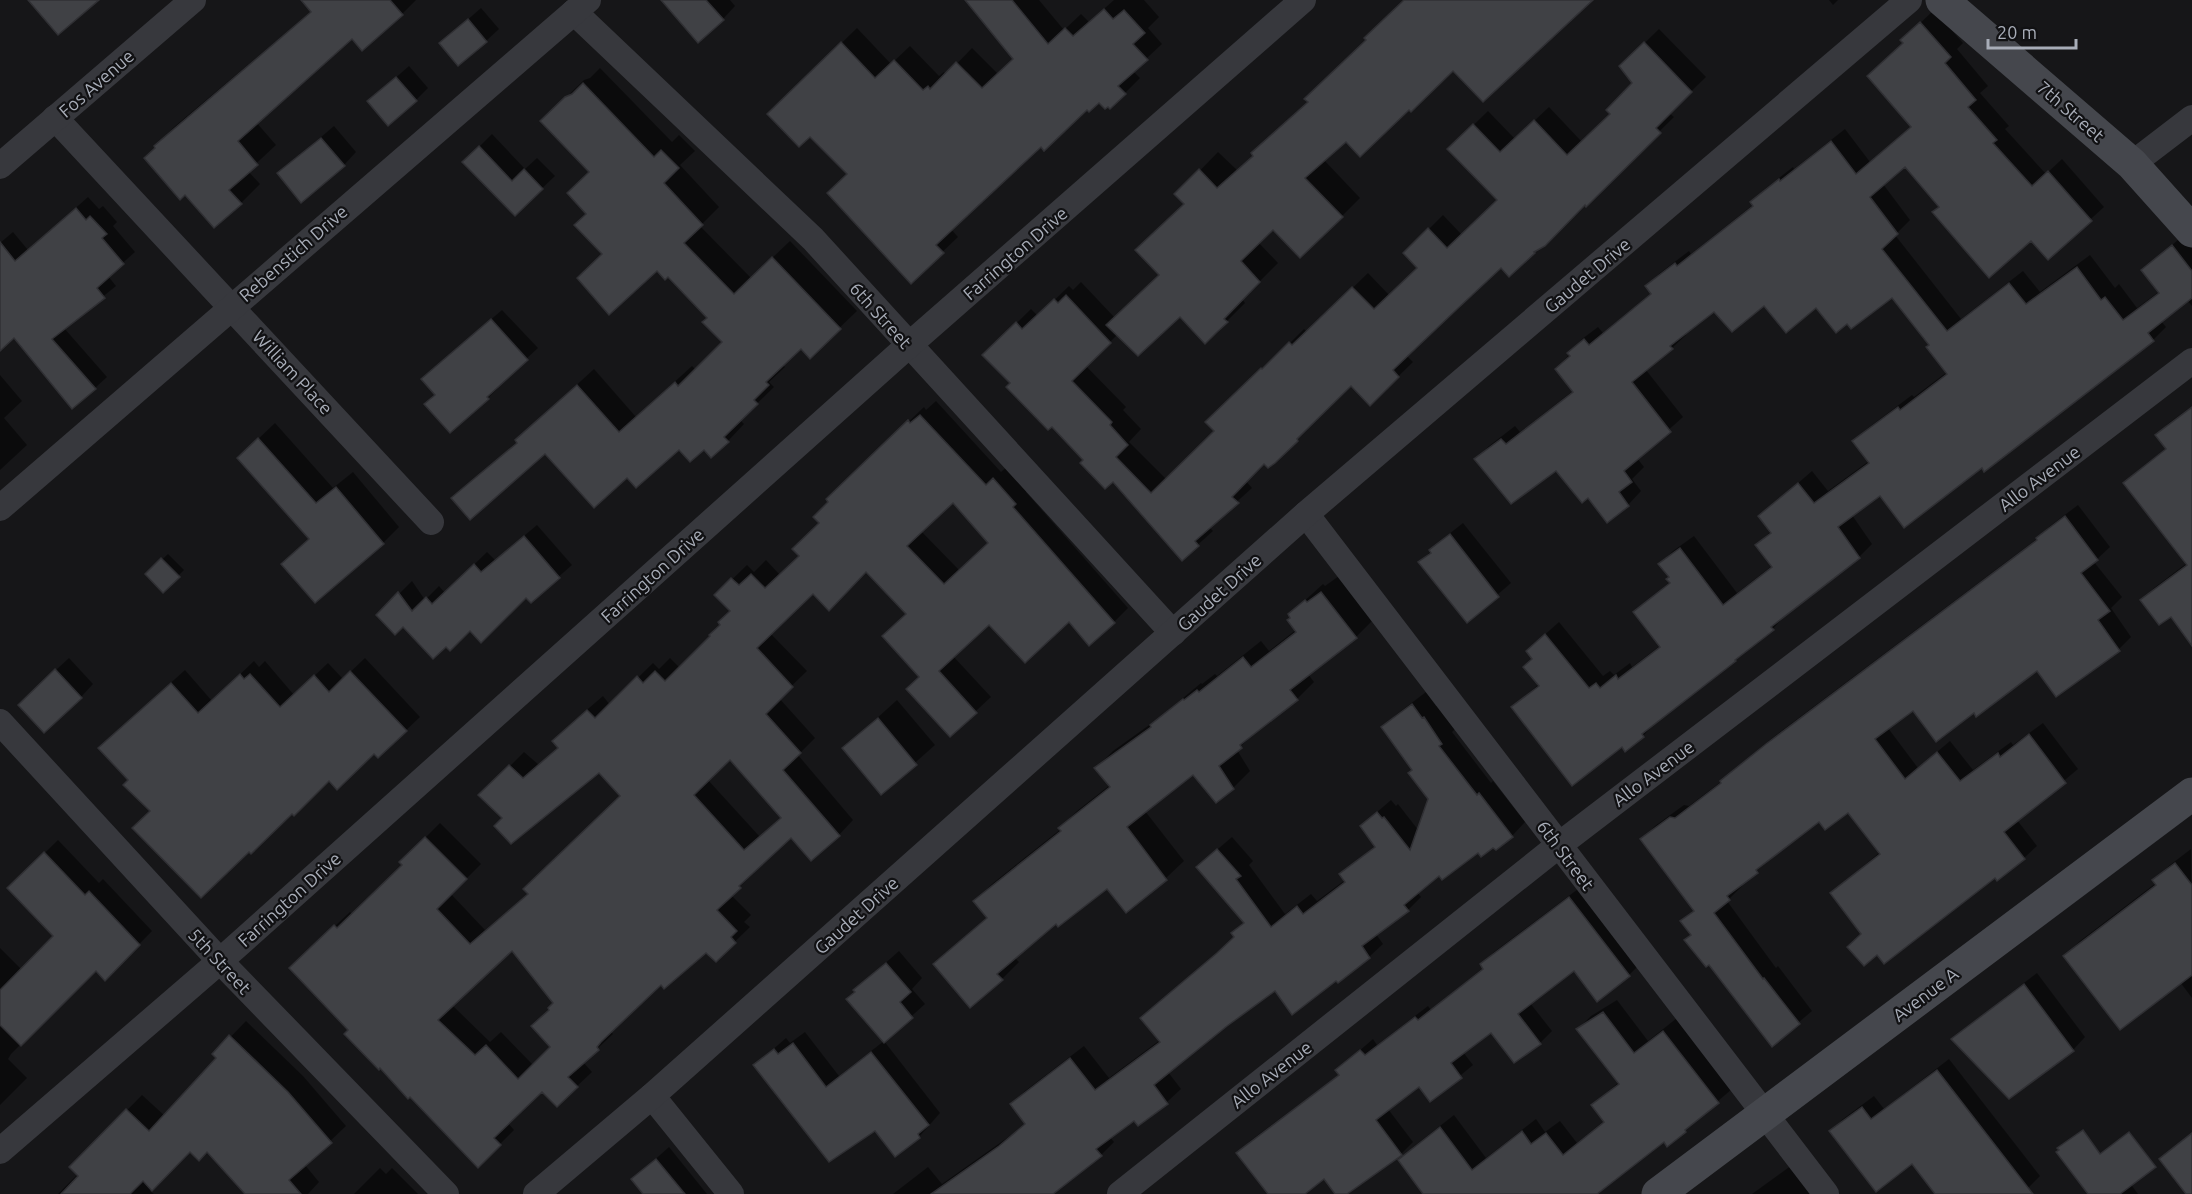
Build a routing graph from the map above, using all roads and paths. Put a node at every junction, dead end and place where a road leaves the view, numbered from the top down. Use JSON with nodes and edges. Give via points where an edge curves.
{"nodes":[{"id":1,"x":193,"y":0,"type":"edge"},
{"id":2,"x":1303,"y":0,"type":"edge"},
{"id":3,"x":1909,"y":0,"type":"edge"},
{"id":4,"x":1942,"y":0,"type":"edge"},
{"id":5,"x":581,"y":6,"type":"edge"},
{"id":6,"x":55,"y":118,"type":"junction"},
{"id":7,"x":2192,"y":118,"type":"edge"},
{"id":8,"x":2132,"y":164,"type":"junction"},
{"id":9,"x":0,"y":166,"type":"edge"},
{"id":10,"x":2192,"y":231,"type":"edge"},
{"id":11,"x":232,"y":306,"type":"junction"},
{"id":12,"x":909,"y":345,"type":"junction"},
{"id":13,"x":2192,"y":361,"type":"edge"},
{"id":14,"x":0,"y":508,"type":"edge"},
{"id":15,"x":1306,"y":514,"type":"junction"},
{"id":16,"x":431,"y":522,"type":"dead end"},
{"id":17,"x":1173,"y":633,"type":"junction"},
{"id":18,"x":0,"y":722,"type":"edge"},
{"id":19,"x":2192,"y":794,"type":"edge"},
{"id":20,"x":1559,"y":845,"type":"junction"},
{"id":21,"x":220,"y":961,"type":"junction"},
{"id":22,"x":652,"y":1096,"type":"junction"},
{"id":23,"x":1764,"y":1114,"type":"junction"},
{"id":24,"x":0,"y":1151,"type":"edge"},
{"id":25,"x":446,"y":1194,"type":"edge"},
{"id":26,"x":537,"y":1194,"type":"edge"},
{"id":27,"x":731,"y":1194,"type":"edge"},
{"id":28,"x":1120,"y":1194,"type":"edge"},
{"id":29,"x":1658,"y":1194,"type":"edge"},
{"id":30,"x":1826,"y":1194,"type":"edge"}],
"edges":[{"from":1,"to":6,"type":"street","name":"Fos Avenue"},
{"from":2,"to":12,"type":"street","name":"Farrington Drive"},
{"from":3,"to":15,"type":"street","name":"Gaudet Drive"},
{"from":4,"to":8,"type":"street","name":"7th Street"},
{"from":5,"to":11,"type":"street","name":"Rebenstich Drive"},
{"from":5,"to":12,"type":"street","name":"6th Street","via":[[813,240]]},
{"from":6,"to":9,"type":"street","name":"Fos Avenue"},
{"from":6,"to":11,"type":"street","name":"William Place"},
{"from":7,"to":8,"type":"street"},
{"from":8,"to":10,"type":"street","name":"7th Street"},
{"from":11,"to":14,"type":"street","name":"Rebenstich Drive"},
{"from":11,"to":16,"type":"street","name":"William Place"},
{"from":12,"to":17,"type":"street","name":"6th Street"},
{"from":12,"to":21,"type":"street","name":"Farrington Drive"},
{"from":13,"to":20,"type":"street","name":"Allo Avenue"},
{"from":15,"to":17,"type":"street","name":"Gaudet Drive"},
{"from":15,"to":20,"type":"street","name":"6th Street"},
{"from":17,"to":22,"type":"street","name":"Gaudet Drive"},
{"from":18,"to":21,"type":"street","name":"5th Street"},
{"from":19,"to":23,"type":"street","name":"Avenue A"},
{"from":20,"to":23,"type":"street","name":"6th Street"},
{"from":20,"to":28,"type":"street","name":"Allo Avenue"},
{"from":21,"to":24,"type":"street","name":"Farrington Drive"},
{"from":21,"to":25,"type":"street","name":"5th Street"},
{"from":22,"to":26,"type":"street","name":"Gaudet Drive"},
{"from":22,"to":27,"type":"street"},
{"from":23,"to":29,"type":"street","name":"Avenue A"},
{"from":23,"to":30,"type":"street","name":"6th Street"}]}
